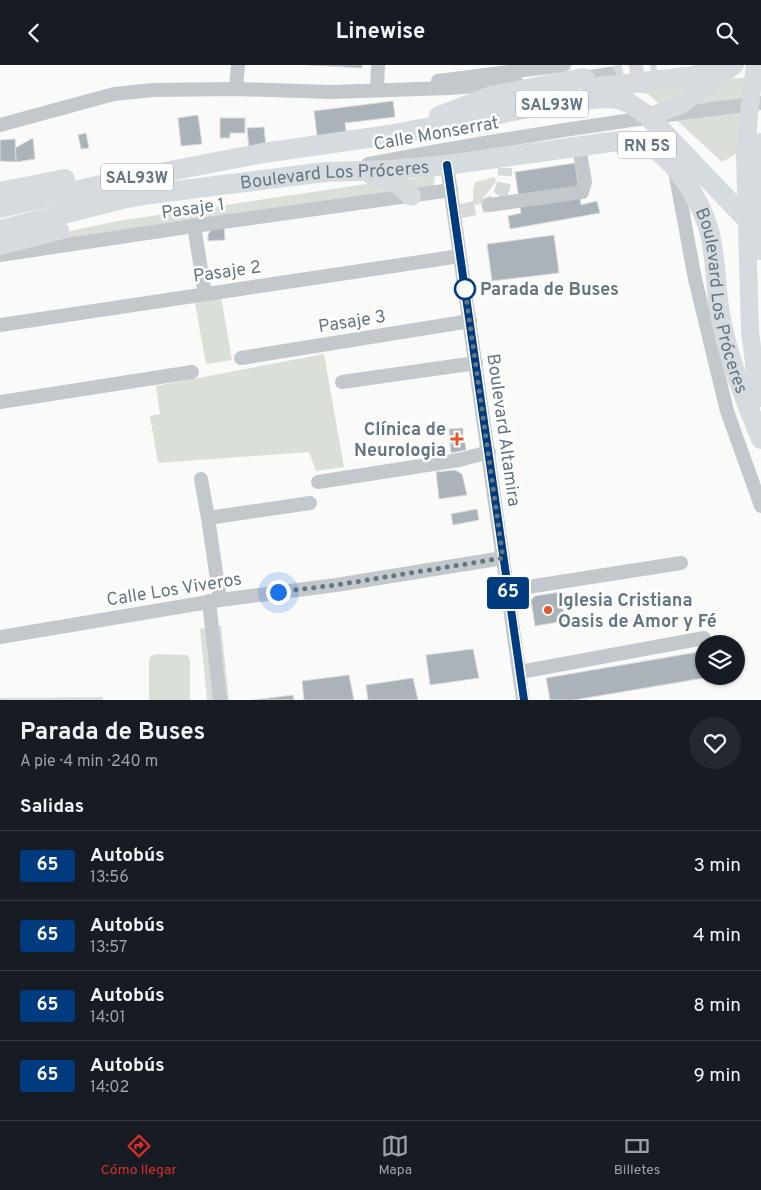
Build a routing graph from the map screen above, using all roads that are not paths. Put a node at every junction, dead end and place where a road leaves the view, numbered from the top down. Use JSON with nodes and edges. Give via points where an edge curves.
{"nodes":[{"id":1,"x":238,"y":65,"type":"edge"},
{"id":2,"x":378,"y":65,"type":"edge"},
{"id":3,"x":564,"y":65,"type":"edge"},
{"id":4,"x":713,"y":65,"type":"edge"},
{"id":5,"x":735,"y":65,"type":"edge"},
{"id":6,"x":755,"y":65,"type":"edge"},
{"id":7,"x":609,"y":74,"type":"tunnel mouth"},
{"id":8,"x":584,"y":78,"type":"junction"},
{"id":9,"x":236,"y":89,"type":"junction"},
{"id":10,"x":383,"y":89,"type":"junction"},
{"id":11,"x":761,"y":103,"type":"edge"},
{"id":12,"x":651,"y":116,"type":"junction"},
{"id":13,"x":464,"y":121,"type":"junction"},
{"id":14,"x":0,"y":125,"type":"edge"},
{"id":15,"x":389,"y":135,"type":"junction"},
{"id":16,"x":761,"y":142,"type":"edge"},
{"id":17,"x":579,"y":147,"type":"junction"},
{"id":18,"x":263,"y":153,"type":"junction"},
{"id":19,"x":440,"y":158,"type":"junction"},
{"id":20,"x":674,"y":168,"type":"junction"},
{"id":21,"x":325,"y":172,"type":"junction"},
{"id":22,"x":184,"y":190,"type":"junction"},
{"id":23,"x":451,"y":190,"type":"junction"},
{"id":24,"x":0,"y":192,"type":"edge"},
{"id":25,"x":411,"y":196,"type":"junction"},
{"id":26,"x":489,"y":205,"type":"dead end"},
{"id":27,"x":0,"y":208,"type":"edge"},
{"id":28,"x":194,"y":226,"type":"junction"},
{"id":29,"x":0,"y":229,"type":"edge"},
{"id":30,"x":754,"y":236,"type":"edge"},
{"id":31,"x":0,"y":245,"type":"edge"},
{"id":32,"x":761,"y":250,"type":"edge"},
{"id":33,"x":0,"y":255,"type":"edge"},
{"id":34,"x":460,"y":256,"type":"junction"},
{"id":35,"x":205,"y":294,"type":"junction"},
{"id":36,"x":470,"y":321,"type":"junction"},
{"id":37,"x":0,"y":325,"type":"edge"},
{"id":38,"x":241,"y":358,"type":"dead end"},
{"id":39,"x":476,"y":363,"type":"junction"},
{"id":40,"x":192,"y":372,"type":"dead end"},
{"id":41,"x":342,"y":382,"type":"dead end"},
{"id":42,"x":761,"y":398,"type":"edge"},
{"id":43,"x":0,"y":402,"type":"edge"},
{"id":44,"x":761,"y":439,"type":"edge"},
{"id":45,"x":488,"y":452,"type":"junction"},
{"id":46,"x":201,"y":479,"type":"dead end"},
{"id":47,"x":318,"y":482,"type":"dead end"},
{"id":48,"x":310,"y":503,"type":"dead end"},
{"id":49,"x":761,"y":506,"type":"edge"},
{"id":50,"x":208,"y":518,"type":"junction"},
{"id":51,"x":503,"y":558,"type":"junction"},
{"id":52,"x":682,"y":563,"type":"dead end"},
{"id":53,"x":508,"y":590,"type":"junction"},
{"id":54,"x":214,"y":600,"type":"junction"},
{"id":55,"x":0,"y":637,"type":"edge"},
{"id":56,"x":695,"y":640,"type":"edge"},
{"id":57,"x":520,"y":672,"type":"junction"},
{"id":58,"x":220,"y":700,"type":"edge"},
{"id":59,"x":524,"y":700,"type":"edge"}],
"edges":[{"from":1,"to":9,"type":"street"},
{"from":2,"to":10,"type":"street"},
{"from":3,"to":10,"type":"street"},
{"from":4,"to":13,"type":"highway","via":[[695,76],[586,89],[502,105]]},
{"from":5,"to":12,"type":"main road","via":[[681,105]]},
{"from":6,"to":30,"type":"main road","via":[[746,138]]},
{"from":7,"to":8,"type":"street"},
{"from":8,"to":10,"type":"street","via":[[449,88]]},
{"from":8,"to":15,"type":"highway","via":[[491,96]]},
{"from":9,"to":10,"type":"street","via":[[331,92]]},
{"from":9,"to":14,"type":"street","via":[[114,94]]},
{"from":11,"to":12,"type":"street","name":"Calle Monserrat"},
{"from":12,"to":19,"type":"street","name":"Calle Monserrat"},
{"from":13,"to":15,"type":"highway","name":"Boulevard Los Próceres","number":"SAL93W"},
{"from":13,"to":30,"type":"highway","name":"Boulevard Los Próceres","number":"SAL93W","via":[[596,97],[629,103],[647,115],[752,225],[757,232]]},
{"from":15,"to":18,"type":"highway","name":"Boulevard Los Próceres","number":"SAL93W"},
{"from":16,"to":30,"type":"main road"},
{"from":17,"to":19,"type":"highway","name":"Boulevard Los Próceres","number":"RN 5S","via":[[505,163]]},
{"from":17,"to":20,"type":"highway","name":"Boulevard Los Próceres","number":"RN 5S","via":[[639,141],[653,148]]},
{"from":17,"to":26,"type":"street","via":[[585,183],[582,192]]},
{"from":18,"to":24,"type":"highway","via":[[131,168]]},
{"from":18,"to":27,"type":"highway","name":"Boulevard Los Próceres","number":"SAL93W"},
{"from":19,"to":21,"type":"highway","name":"Boulevard Los Próceres","number":"RN 5S","via":[[390,171]]},
{"from":19,"to":23,"type":"street","name":"Boulevard Altamira"},
{"from":20,"to":44,"type":"highway","name":"Boulevard Los Próceres","number":"RN 5S","via":[[697,200],[709,230],[722,323]]},
{"from":20,"to":49,"type":"street","via":[[695,279],[727,411]]},
{"from":21,"to":22,"type":"highway","name":"Boulevard Los Próceres","number":"SAL93W"},
{"from":21,"to":25,"type":"highway","via":[[376,175],[400,185]]},
{"from":22,"to":29,"type":"highway","name":"Boulevard Los Próceres","number":"SAL93W","via":[[122,199]]},
{"from":22,"to":31,"type":"highway","via":[[101,219]]},
{"from":23,"to":25,"type":"street","name":"Pasaje 1"},
{"from":23,"to":34,"type":"street","name":"Boulevard Altamira","via":[[458,211]]},
{"from":25,"to":28,"type":"street","name":"Pasaje 1"},
{"from":28,"to":33,"type":"street","name":"Pasaje 1"},
{"from":28,"to":35,"type":"street"},
{"from":30,"to":32,"type":"highway","name":"Boulevard Los Próceres"},
{"from":30,"to":42,"type":"main road","via":[[750,331]]},
{"from":34,"to":35,"type":"street","name":"Pasaje 2"},
{"from":34,"to":36,"type":"street","name":"Boulevard Altamira"},
{"from":35,"to":37,"type":"street","name":"Pasaje 2"},
{"from":36,"to":38,"type":"street","name":"Pasaje 3"},
{"from":36,"to":39,"type":"street","name":"Boulevard Altamira"},
{"from":39,"to":41,"type":"street"},
{"from":39,"to":45,"type":"street","name":"Boulevard Altamira"},
{"from":40,"to":43,"type":"street"},
{"from":45,"to":47,"type":"street","via":[[459,460]]},
{"from":45,"to":51,"type":"street","name":"Boulevard Altamira"},
{"from":46,"to":50,"type":"street"},
{"from":48,"to":50,"type":"street"},
{"from":50,"to":54,"type":"street"},
{"from":51,"to":53,"type":"street","name":"Boulevard Altamira"},
{"from":51,"to":54,"type":"street","name":"Calle Los Viveros","via":[[336,585]]},
{"from":52,"to":53,"type":"street"},
{"from":53,"to":57,"type":"street","name":"Boulevard Altamira"},
{"from":54,"to":55,"type":"street","name":"Calle Los Viveros"},
{"from":54,"to":58,"type":"street"},
{"from":56,"to":57,"type":"street"},
{"from":57,"to":59,"type":"street","name":"Boulevard Altamira"}]}
